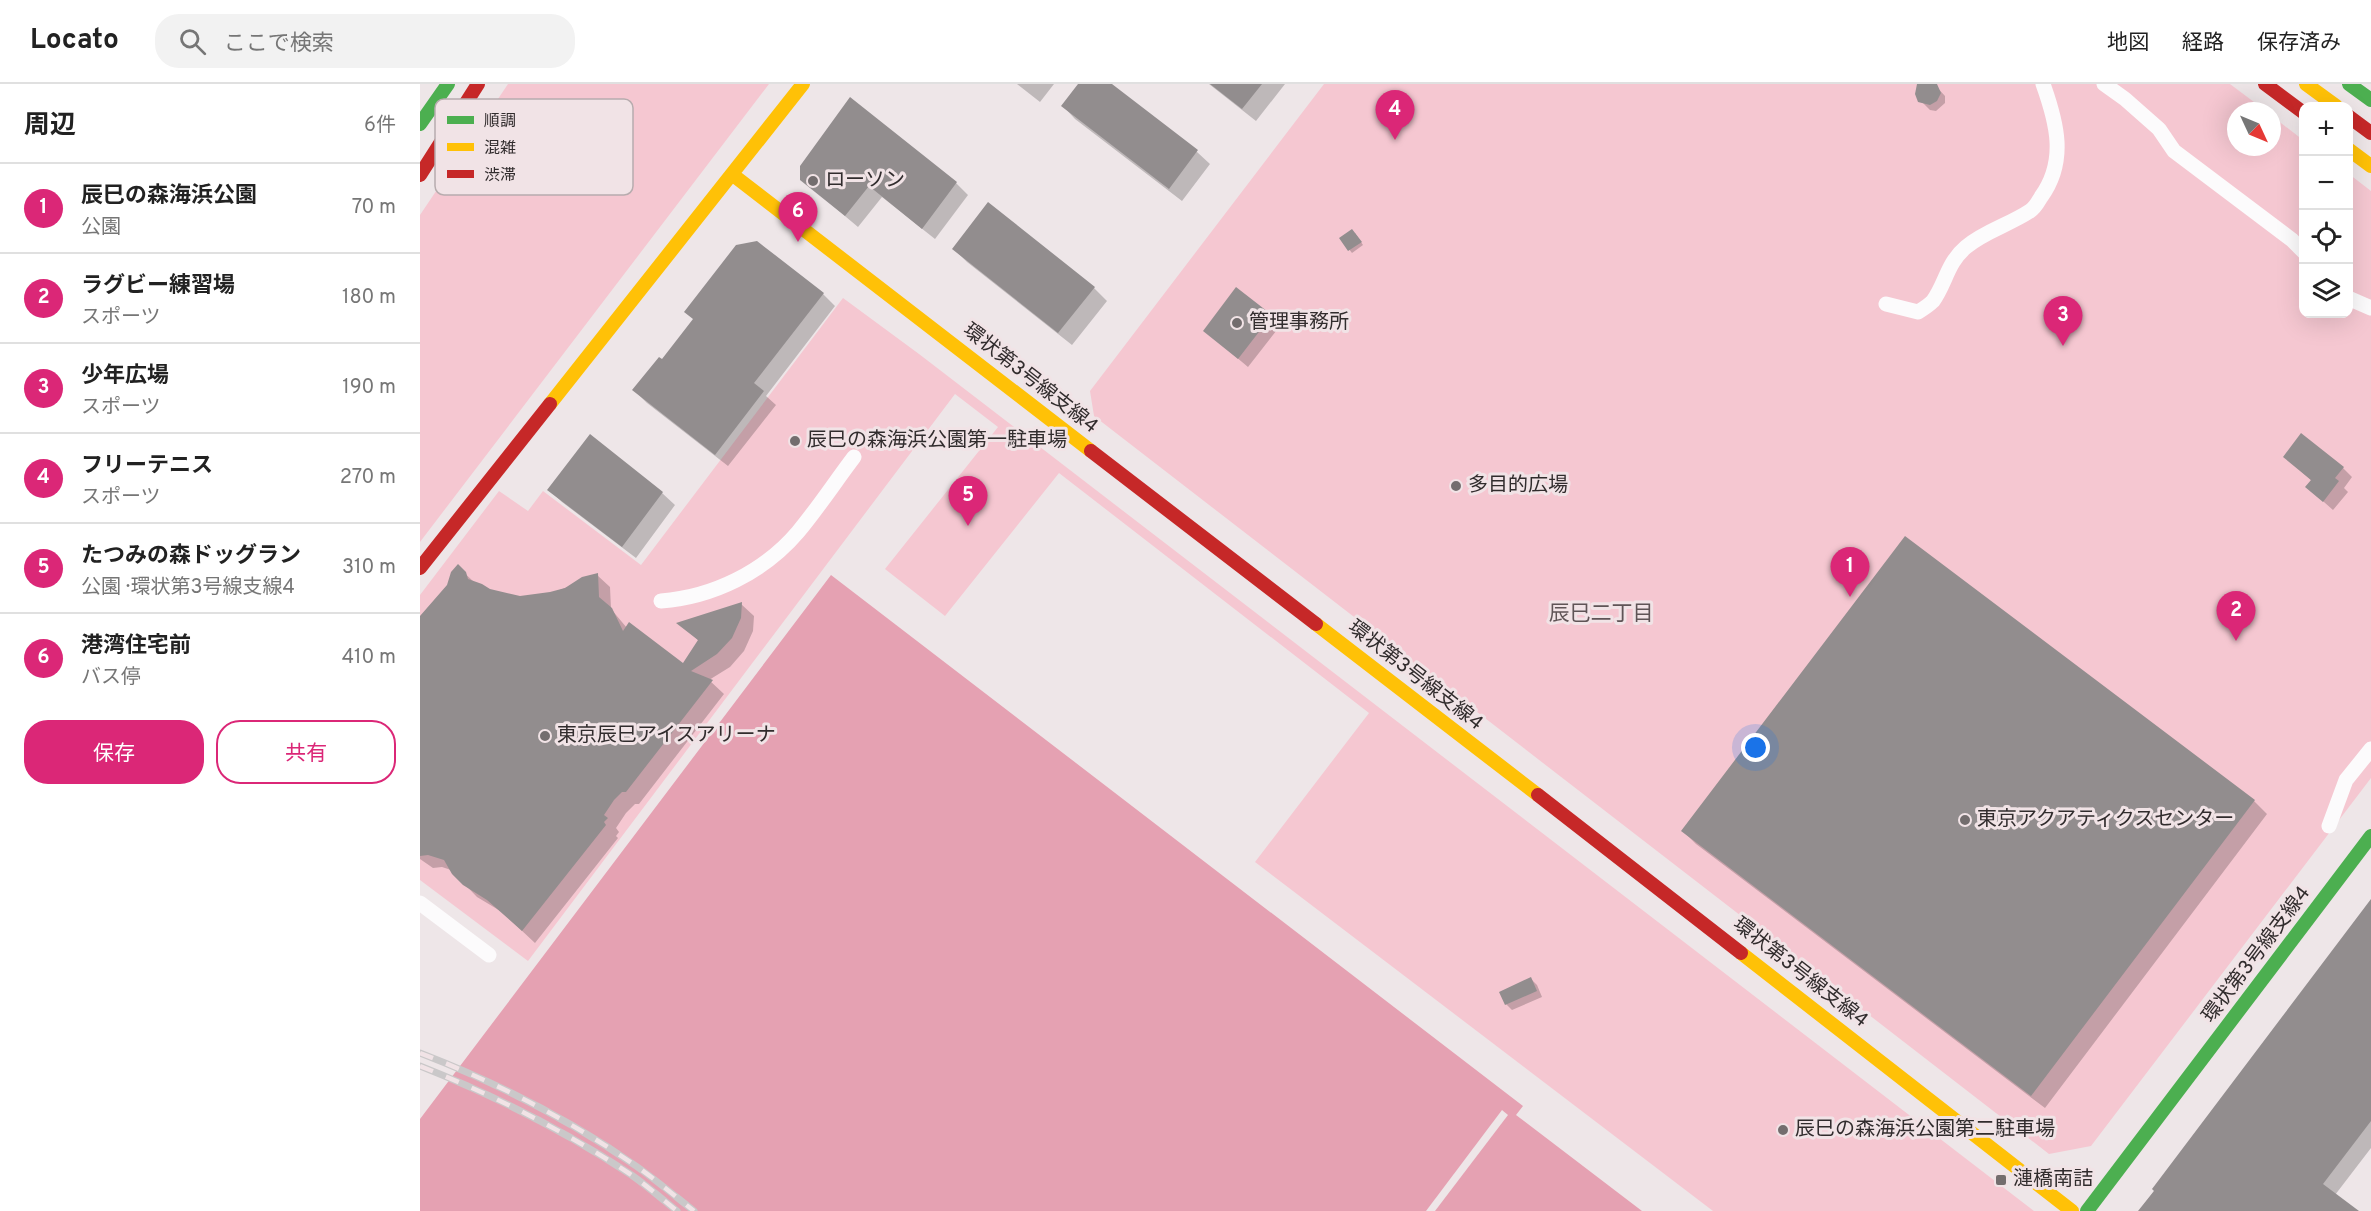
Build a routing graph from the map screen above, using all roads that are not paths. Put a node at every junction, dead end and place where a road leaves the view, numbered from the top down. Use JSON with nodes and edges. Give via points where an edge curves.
{"nodes":[{"id":1,"x":448,"y":84,"type":"edge"},
{"id":2,"x":478,"y":84,"type":"edge"},
{"id":3,"x":803,"y":84,"type":"edge"},
{"id":4,"x":2043,"y":84,"type":"edge"},
{"id":5,"x":2103,"y":84,"type":"edge"},
{"id":6,"x":2265,"y":84,"type":"edge"},
{"id":7,"x":2306,"y":84,"type":"edge"},
{"id":8,"x":2318,"y":84,"type":"edge"},
{"id":9,"x":2349,"y":84,"type":"edge"},
{"id":10,"x":2369,"y":89,"type":"edge"},
{"id":11,"x":438,"y":99,"type":"edge"},
{"id":12,"x":468,"y":99,"type":"edge"},
{"id":13,"x":2331,"y":102,"type":"edge"},
{"id":14,"x":2339,"y":102,"type":"edge"},
{"id":15,"x":435,"y":103,"type":"edge"},
{"id":16,"x":2353,"y":106,"type":"edge"},
{"id":17,"x":2299,"y":109,"type":"edge"},
{"id":18,"x":2353,"y":113,"type":"edge"},
{"id":19,"x":2353,"y":114,"type":"edge"},
{"id":20,"x":420,"y":124,"type":"edge"},
{"id":21,"x":2371,"y":125,"type":"edge"},
{"id":22,"x":2371,"y":133,"type":"edge"},
{"id":23,"x":2353,"y":145,"type":"edge"},
{"id":24,"x":435,"y":151,"type":"edge"},
{"id":25,"x":2353,"y":152,"type":"edge"},
{"id":26,"x":2371,"y":166,"type":"edge"},
{"id":27,"x":420,"y":175,"type":"edge"},
{"id":28,"x":732,"y":175,"type":"junction"},
{"id":29,"x":2299,"y":247,"type":"edge"},
{"id":30,"x":2353,"y":300,"type":"edge"},
{"id":31,"x":1886,"y":304,"type":"dead end"},
{"id":32,"x":2371,"y":308,"type":"edge"},
{"id":33,"x":854,"y":457,"type":"dead end"},
{"id":34,"x":420,"y":568,"type":"edge"},
{"id":35,"x":661,"y":601,"type":"dead end"},
{"id":36,"x":2371,"y":749,"type":"edge"},
{"id":37,"x":2329,"y":826,"type":"dead end"},
{"id":38,"x":2371,"y":836,"type":"edge"},
{"id":39,"x":420,"y":903,"type":"edge"},
{"id":40,"x":489,"y":955,"type":"dead end"},
{"id":41,"x":2072,"y":1211,"type":"edge"},
{"id":42,"x":2087,"y":1211,"type":"edge"}],
"edges":[{"from":1,"to":11,"type":"main road"},
{"from":2,"to":12,"type":"main road"},
{"from":3,"to":28,"type":"main road"},
{"from":4,"to":31,"type":"street","via":[[2057,135],[2058,164],[2047,190],[2033,209],[1985,233],[1965,248],[1949,266],[1932,302],[1918,312]]},
{"from":5,"to":29,"type":"street","via":[[2159,129],[2174,151]]},
{"from":6,"to":17,"type":"main road"},
{"from":7,"to":13,"type":"main road"},
{"from":8,"to":14,"type":"main road"},
{"from":9,"to":10,"type":"main road"},
{"from":10,"to":16,"type":"main road"},
{"from":15,"to":20,"type":"main road"},
{"from":18,"to":21,"type":"main road"},
{"from":19,"to":22,"type":"main road"},
{"from":21,"to":23,"type":"main road"},
{"from":24,"to":27,"type":"main road"},
{"from":25,"to":26,"type":"main road"},
{"from":28,"to":34,"type":"main road"},
{"from":28,"to":41,"type":"main road","name":"環状第3号線支線4"},
{"from":30,"to":32,"type":"street"},
{"from":33,"to":35,"type":"street","via":[[798,532],[766,562],[705,594]]},
{"from":36,"to":37,"type":"street","via":[[2346,780]]},
{"from":38,"to":42,"type":"main road","name":"環状第3号線支線4"},
{"from":39,"to":40,"type":"street"}]}
